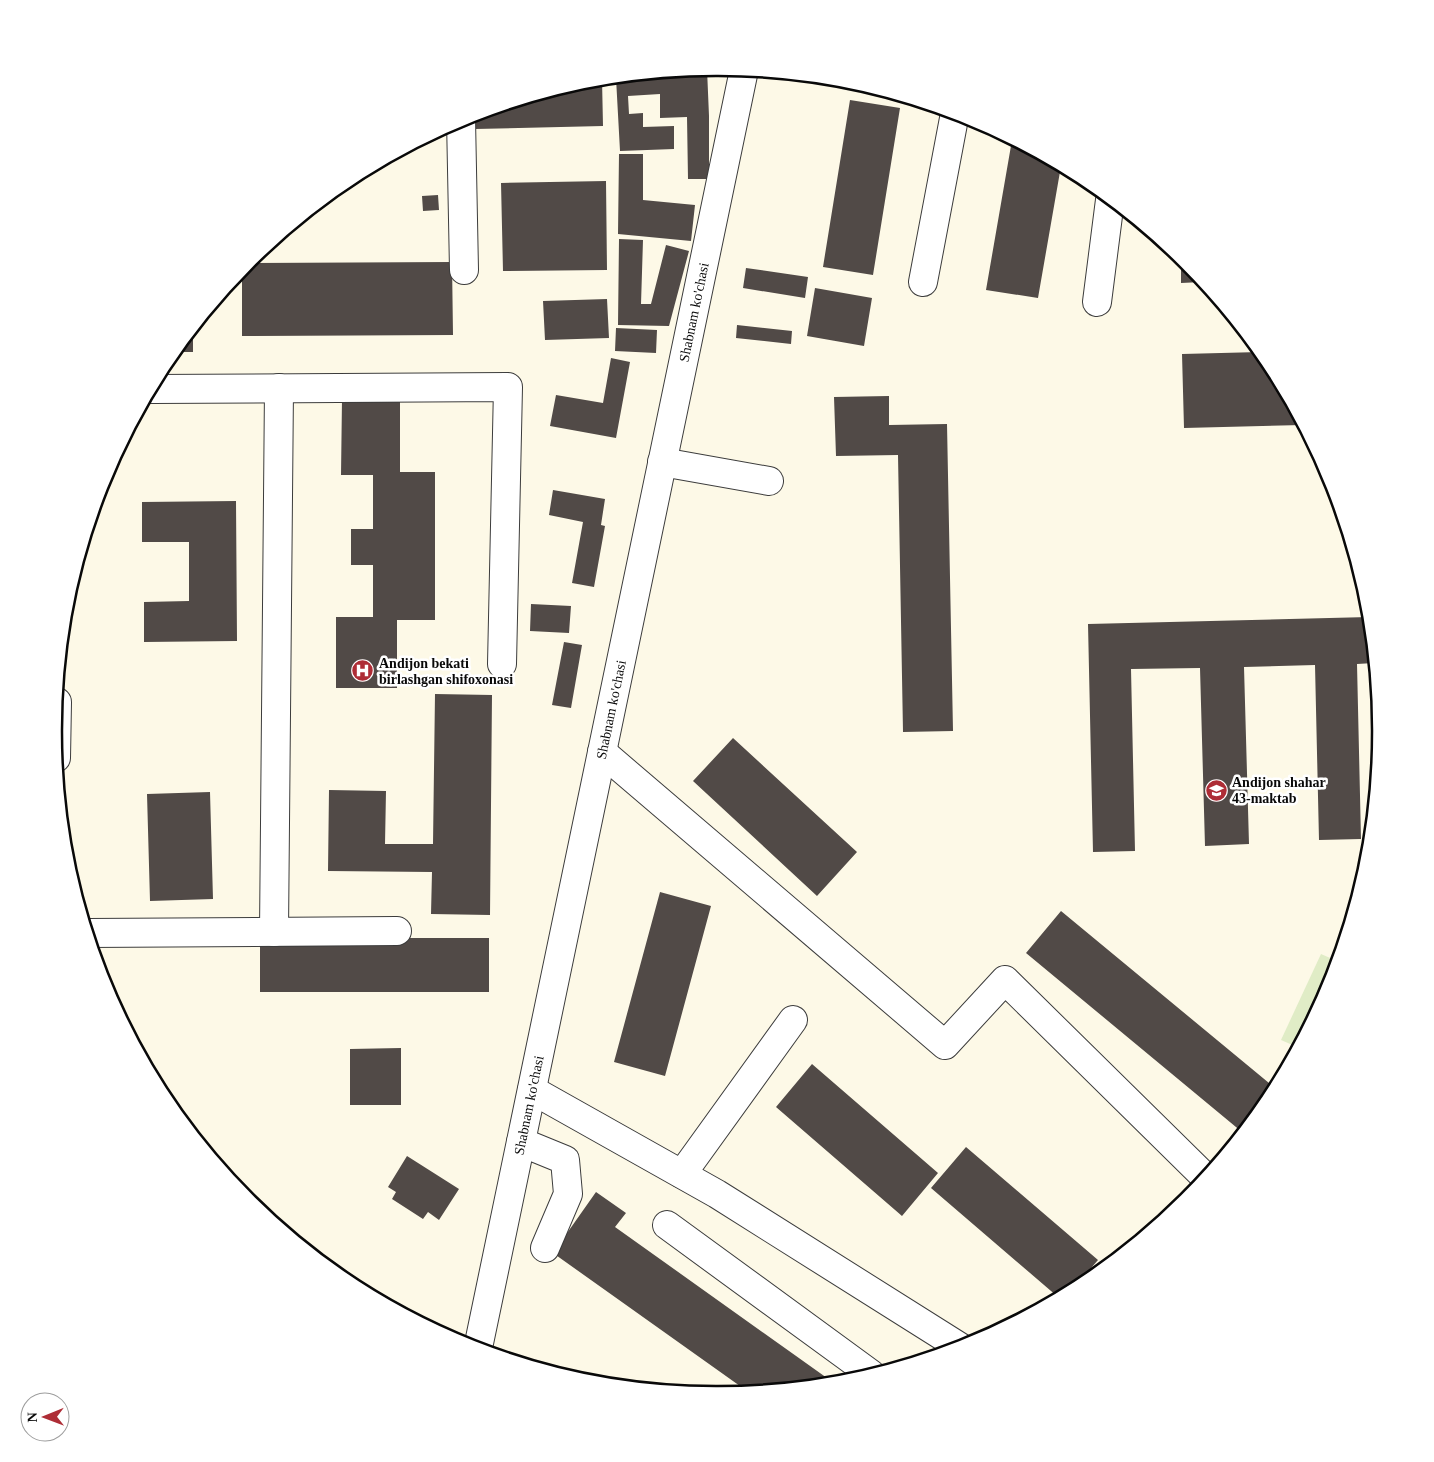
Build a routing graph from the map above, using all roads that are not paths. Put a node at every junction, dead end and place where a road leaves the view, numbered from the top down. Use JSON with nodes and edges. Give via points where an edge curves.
{"nodes":[{"id":1,"x":742,"y":77,"type":"edge"},
{"id":2,"x":953,"y":121,"type":"edge"},
{"id":3,"x":461,"y":129,"type":"edge"},
{"id":4,"x":1109,"y":208,"type":"edge"},
{"id":5,"x":464,"y":270,"type":"dead end"},
{"id":6,"x":923,"y":282,"type":"dead end"},
{"id":7,"x":1097,"y":302,"type":"dead end"},
{"id":8,"x":279,"y":388,"type":"junction"},
{"id":9,"x":159,"y":389,"type":"edge"},
{"id":10,"x":662,"y":462,"type":"junction"},
{"id":11,"x":769,"y":481,"type":"dead end"},
{"id":12,"x":502,"y":664,"type":"dead end"},
{"id":13,"x":602,"y":752,"type":"junction"},
{"id":14,"x":397,"y":931,"type":"dead end"},
{"id":15,"x":274,"y":932,"type":"junction"},
{"id":16,"x":95,"y":933,"type":"edge"},
{"id":17,"x":793,"y":1020,"type":"dead end"},
{"id":18,"x":532,"y":1090,"type":"junction"},
{"id":19,"x":521,"y":1142,"type":"junction"},
{"id":20,"x":1200,"y":1172,"type":"edge"},
{"id":21,"x":682,"y":1174,"type":"junction"},
{"id":22,"x":667,"y":1225,"type":"dead end"},
{"id":23,"x":545,"y":1248,"type":"dead end"},
{"id":24,"x":480,"y":1341,"type":"edge"},
{"id":25,"x":952,"y":1342,"type":"edge"},
{"id":26,"x":863,"y":1368,"type":"edge"}],
"edges":[{"from":1,"to":10,"type":"street","name":"Shabnam ko'chasi"},
{"from":2,"to":6,"type":"street"},
{"from":3,"to":5,"type":"street"},
{"from":4,"to":7,"type":"street"},
{"from":8,"to":9,"type":"street"},
{"from":8,"to":12,"type":"street","via":[[508,387]]},
{"from":8,"to":15,"type":"street"},
{"from":10,"to":11,"type":"street"},
{"from":10,"to":13,"type":"street","name":"Shabnam ko'chasi"},
{"from":13,"to":18,"type":"street","name":"Shabnam ko'chasi"},
{"from":13,"to":20,"type":"street","via":[[945,1045],[1005,980]]},
{"from":14,"to":15,"type":"street"},
{"from":15,"to":16,"type":"street"},
{"from":17,"to":21,"type":"street"},
{"from":18,"to":19,"type":"street","name":"Shabnam ko'chasi"},
{"from":18,"to":21,"type":"street"},
{"from":19,"to":23,"type":"street","via":[[565,1160],[568,1194]]},
{"from":19,"to":24,"type":"street","name":"Shabnam ko'chasi"},
{"from":21,"to":25,"type":"street"},
{"from":22,"to":26,"type":"street"}]}
